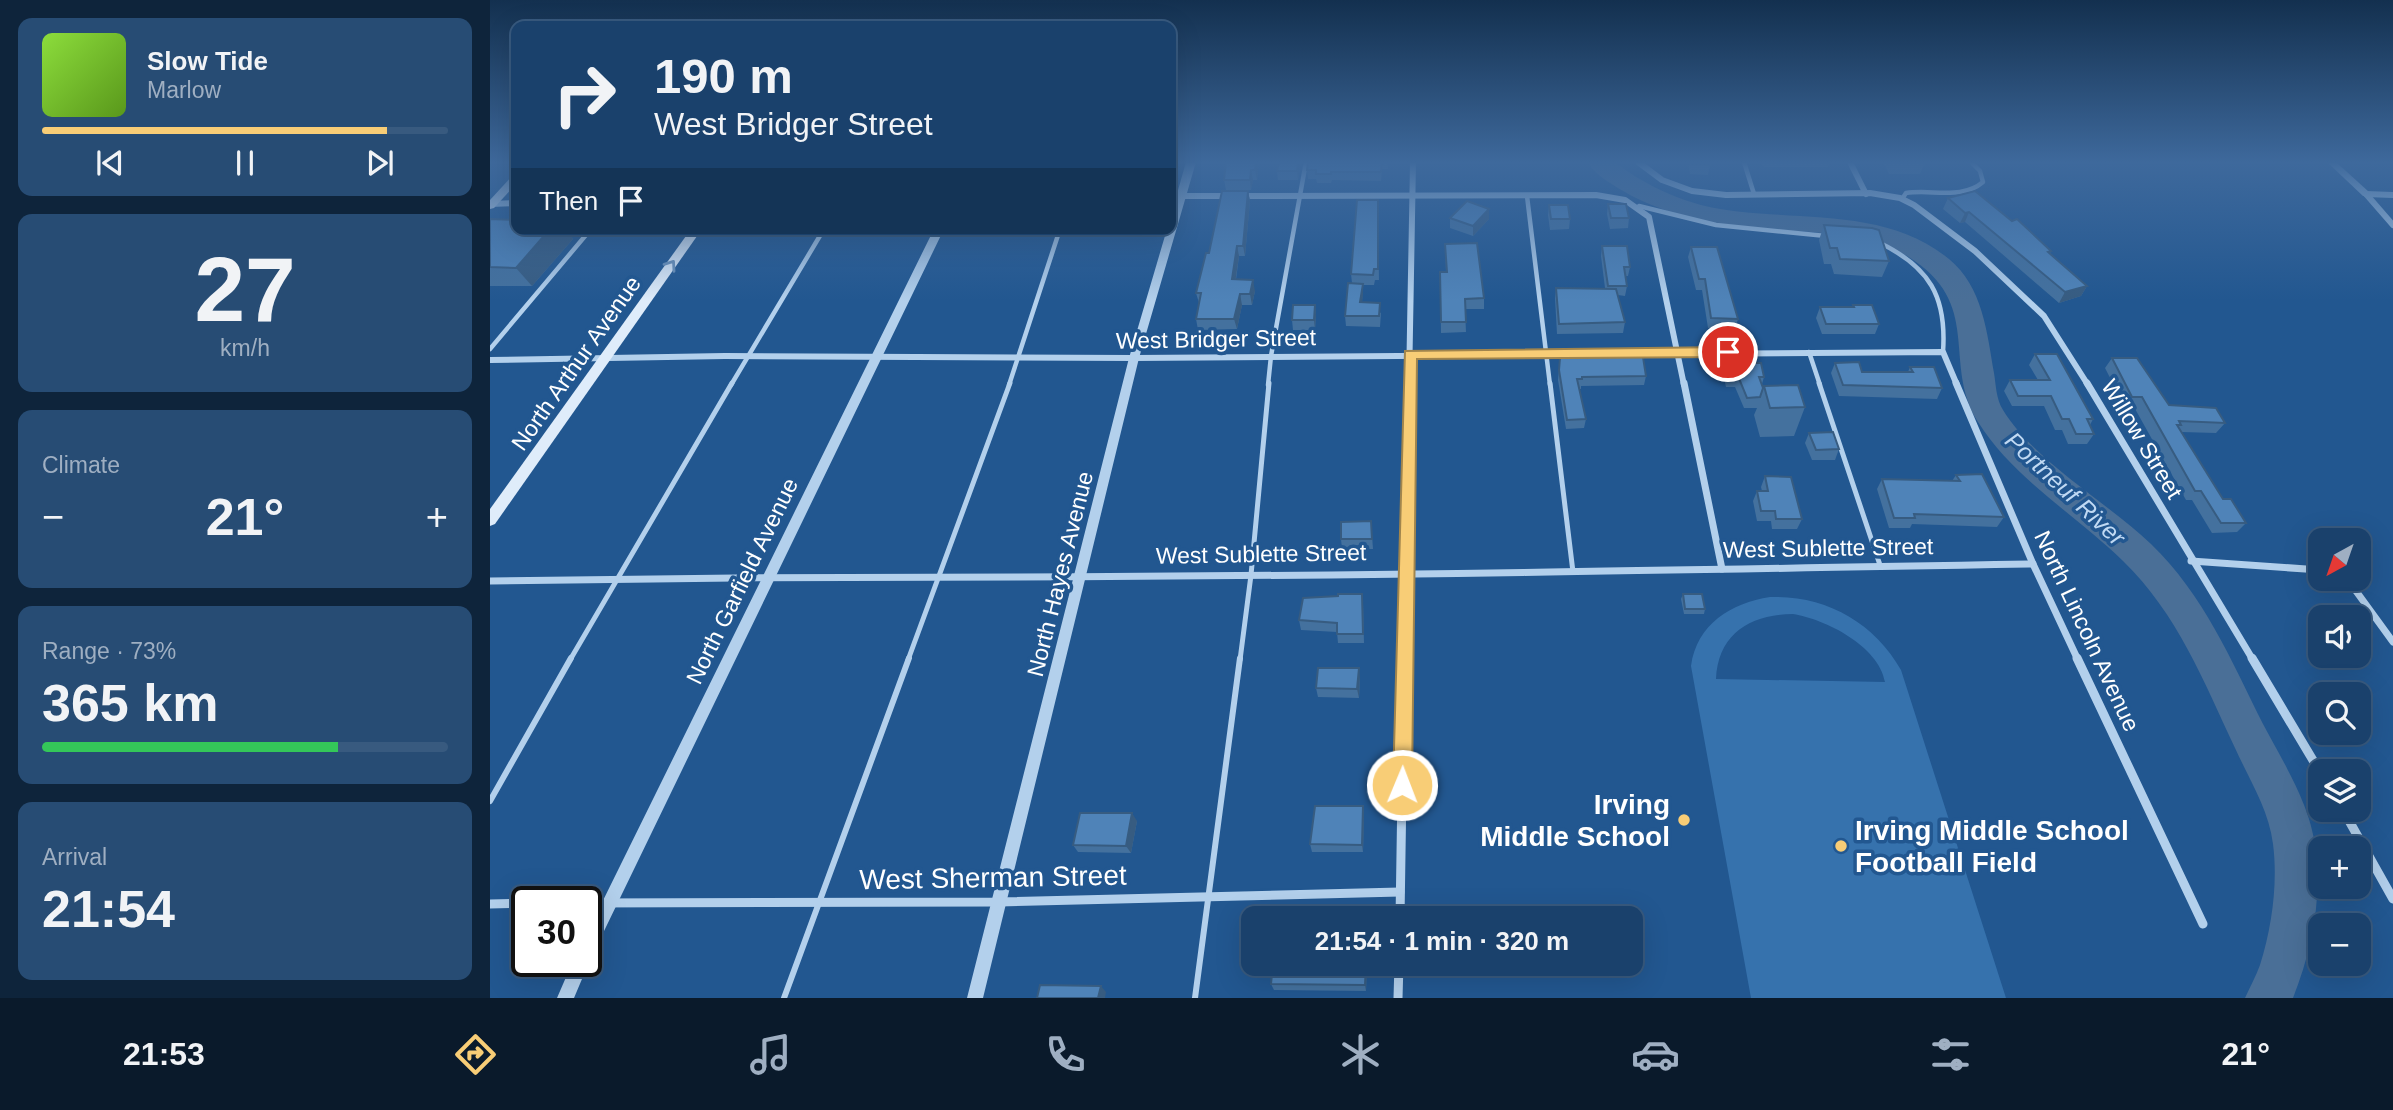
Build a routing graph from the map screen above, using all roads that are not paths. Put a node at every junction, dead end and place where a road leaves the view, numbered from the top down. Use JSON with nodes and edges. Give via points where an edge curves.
{"nodes":[{"id":1,"x":1299,"y":209,"type":"edge"},
{"id":2,"x":1413,"y":209,"type":"edge"},
{"id":3,"x":1529,"y":209,"type":"edge"},
{"id":4,"x":1641,"y":209,"type":"edge"},
{"id":5,"x":1649,"y":209,"type":"edge"},
{"id":6,"x":1920,"y":209,"type":"edge"},
{"id":7,"x":2379,"y":209,"type":"edge"},
{"id":8,"x":2393,"y":225,"type":"edge"},
{"id":9,"x":586,"y":235,"type":"edge"},
{"id":10,"x":693,"y":235,"type":"edge"},
{"id":11,"x":820,"y":235,"type":"edge"},
{"id":12,"x":936,"y":235,"type":"edge"},
{"id":13,"x":1058,"y":235,"type":"edge"},
{"id":14,"x":1167,"y":235,"type":"edge"},
{"id":15,"x":1830,"y":236,"type":"edge"},
{"id":16,"x":1869,"y":239,"type":"edge"},
{"id":17,"x":490,"y":349,"type":"edge"},
{"id":18,"x":1675,"y":352,"type":"junction"},
{"id":19,"x":1809,"y":352,"type":"junction"},
{"id":20,"x":1943,"y":352,"type":"junction"},
{"id":21,"x":1410,"y":355,"type":"junction"},
{"id":22,"x":1547,"y":355,"type":"junction"},
{"id":23,"x":746,"y":356,"type":"junction"},
{"id":24,"x":1271,"y":356,"type":"junction"},
{"id":25,"x":876,"y":358,"type":"junction"},
{"id":26,"x":1019,"y":358,"type":"junction"},
{"id":27,"x":1134,"y":358,"type":"junction"},
{"id":28,"x":605,"y":359,"type":"junction"},
{"id":29,"x":490,"y":360,"type":"edge"},
{"id":30,"x":490,"y":520,"type":"edge"},
{"id":31,"x":2192,"y":561,"type":"junction"},
{"id":32,"x":2033,"y":564,"type":"junction"},
{"id":33,"x":1880,"y":565,"type":"junction"},
{"id":34,"x":1722,"y":569,"type":"junction"},
{"id":35,"x":2308,"y":569,"type":"edge"},
{"id":36,"x":1406,"y":572,"type":"junction"},
{"id":37,"x":1573,"y":572,"type":"junction"},
{"id":38,"x":1082,"y":575,"type":"junction"},
{"id":39,"x":1251,"y":575,"type":"junction"},
{"id":40,"x":770,"y":576,"type":"junction"},
{"id":41,"x":937,"y":577,"type":"junction"},
{"id":42,"x":615,"y":580,"type":"junction"},
{"id":43,"x":490,"y":581,"type":"edge"},
{"id":44,"x":2357,"y":592,"type":"edge"},
{"id":45,"x":2393,"y":642,"type":"edge"},
{"id":46,"x":2312,"y":759,"type":"edge"},
{"id":47,"x":490,"y":801,"type":"edge"},
{"id":48,"x":2350,"y":822,"type":"edge"},
{"id":49,"x":1400,"y":892,"type":"junction"},
{"id":50,"x":1209,"y":897,"type":"junction"},
{"id":51,"x":2393,"y":899,"type":"edge"},
{"id":52,"x":602,"y":902,"type":"edge"},
{"id":53,"x":610,"y":902,"type":"junction"},
{"id":54,"x":818,"y":902,"type":"junction"},
{"id":55,"x":999,"y":902,"type":"junction"},
{"id":56,"x":511,"y":903,"type":"edge"},
{"id":57,"x":490,"y":904,"type":"edge"},
{"id":58,"x":1400,"y":906,"type":"edge"},
{"id":59,"x":602,"y":919,"type":"edge"},
{"id":60,"x":2203,"y":924,"type":"dead end"},
{"id":61,"x":1399,"y":976,"type":"edge"},
{"id":62,"x":575,"y":977,"type":"edge"},
{"id":63,"x":565,"y":998,"type":"edge"},
{"id":64,"x":784,"y":998,"type":"edge"},
{"id":65,"x":975,"y":998,"type":"edge"},
{"id":66,"x":1195,"y":998,"type":"edge"},
{"id":67,"x":1398,"y":998,"type":"edge"}],
"edges":[{"from":1,"to":24,"type":"lane"},
{"from":2,"to":21,"type":"street"},
{"from":3,"to":22,"type":"lane"},
{"from":4,"to":18,"type":"street","via":[[1649,217]]},
{"from":5,"to":15,"type":"lane","via":[[1716,225]]},
{"from":6,"to":31,"type":"street","name":"Willow Street","via":[[2045,317]]},
{"from":7,"to":8,"type":"street"},
{"from":9,"to":17,"type":"lane"},
{"from":28,"to":10,"type":"main road","name":"North Arthur Avenue","one_way":true},
{"from":11,"to":23,"type":"lane"},
{"from":12,"to":25,"type":"street","name":"North Garfield Avenue"},
{"from":13,"to":26,"type":"lane"},
{"from":14,"to":27,"type":"street","name":"North Hayes Avenue"},
{"from":16,"to":20,"type":"lane","via":[[1923,270],[1945,328]]},
{"from":18,"to":19,"type":"street","name":"West Bridger Street"},
{"from":18,"to":22,"type":"street","name":"West Bridger Street"},
{"from":18,"to":34,"type":"street"},
{"from":19,"to":20,"type":"street","name":"West Bridger Street"},
{"from":19,"to":33,"type":"lane"},
{"from":20,"to":32,"type":"street","name":"North Lincoln Avenue"},
{"from":21,"to":22,"type":"street","name":"West Bridger Street"},
{"from":21,"to":24,"type":"street","name":"West Bridger Street"},
{"from":21,"to":36,"type":"street"},
{"from":22,"to":37,"type":"lane"},
{"from":23,"to":25,"type":"street","name":"West Bridger Street"},
{"from":23,"to":28,"type":"street","name":"West Bridger Street"},
{"from":23,"to":42,"type":"lane"},
{"from":24,"to":27,"type":"street","name":"West Bridger Street"},
{"from":24,"to":39,"type":"lane"},
{"from":25,"to":26,"type":"street","name":"West Bridger Street"},
{"from":25,"to":40,"type":"street","name":"North Garfield Avenue"},
{"from":26,"to":27,"type":"street","name":"West Bridger Street"},
{"from":26,"to":41,"type":"lane"},
{"from":27,"to":38,"type":"street","name":"North Hayes Avenue"},
{"from":28,"to":29,"type":"street","name":"West Bridger Street"},
{"from":28,"to":30,"type":"main road","name":"North Arthur Avenue"},
{"from":31,"to":35,"type":"street"},
{"from":31,"to":46,"type":"street","name":"Willow Street"},
{"from":32,"to":33,"type":"street","name":"West Sublette Street"},
{"from":32,"to":60,"type":"street","name":"North Lincoln Avenue"},
{"from":33,"to":34,"type":"street","name":"West Sublette Street"},
{"from":34,"to":37,"type":"street","name":"West Sublette Street"},
{"from":36,"to":37,"type":"street","name":"West Sublette Street"},
{"from":36,"to":39,"type":"street","name":"West Sublette Street"},
{"from":36,"to":49,"type":"street"},
{"from":38,"to":39,"type":"street","name":"West Sublette Street"},
{"from":38,"to":41,"type":"street","name":"West Sublette Street"},
{"from":38,"to":55,"type":"street","name":"North Hayes Avenue"},
{"from":39,"to":50,"type":"lane"},
{"from":40,"to":41,"type":"street","name":"West Sublette Street"},
{"from":40,"to":42,"type":"street","name":"West Sublette Street"},
{"from":40,"to":53,"type":"street","name":"North Garfield Avenue"},
{"from":41,"to":54,"type":"lane"},
{"from":42,"to":43,"type":"street","name":"West Sublette Street"},
{"from":42,"to":47,"type":"lane"},
{"from":44,"to":45,"type":"street"},
{"from":48,"to":51,"type":"street"},
{"from":49,"to":50,"type":"street","name":"West Sherman Street"},
{"from":49,"to":58,"type":"street"},
{"from":50,"to":55,"type":"street","name":"West Sherman Street"},
{"from":50,"to":66,"type":"lane"},
{"from":52,"to":53,"type":"street","name":"West Sherman Street"},
{"from":53,"to":54,"type":"street","name":"West Sherman Street"},
{"from":53,"to":59,"type":"street","name":"North Garfield Avenue"},
{"from":54,"to":55,"type":"street","name":"West Sherman Street"},
{"from":54,"to":64,"type":"lane"},
{"from":55,"to":65,"type":"street","name":"North Hayes Avenue"},
{"from":56,"to":57,"type":"street"},
{"from":61,"to":67,"type":"street"},
{"from":62,"to":63,"type":"street"}]}
